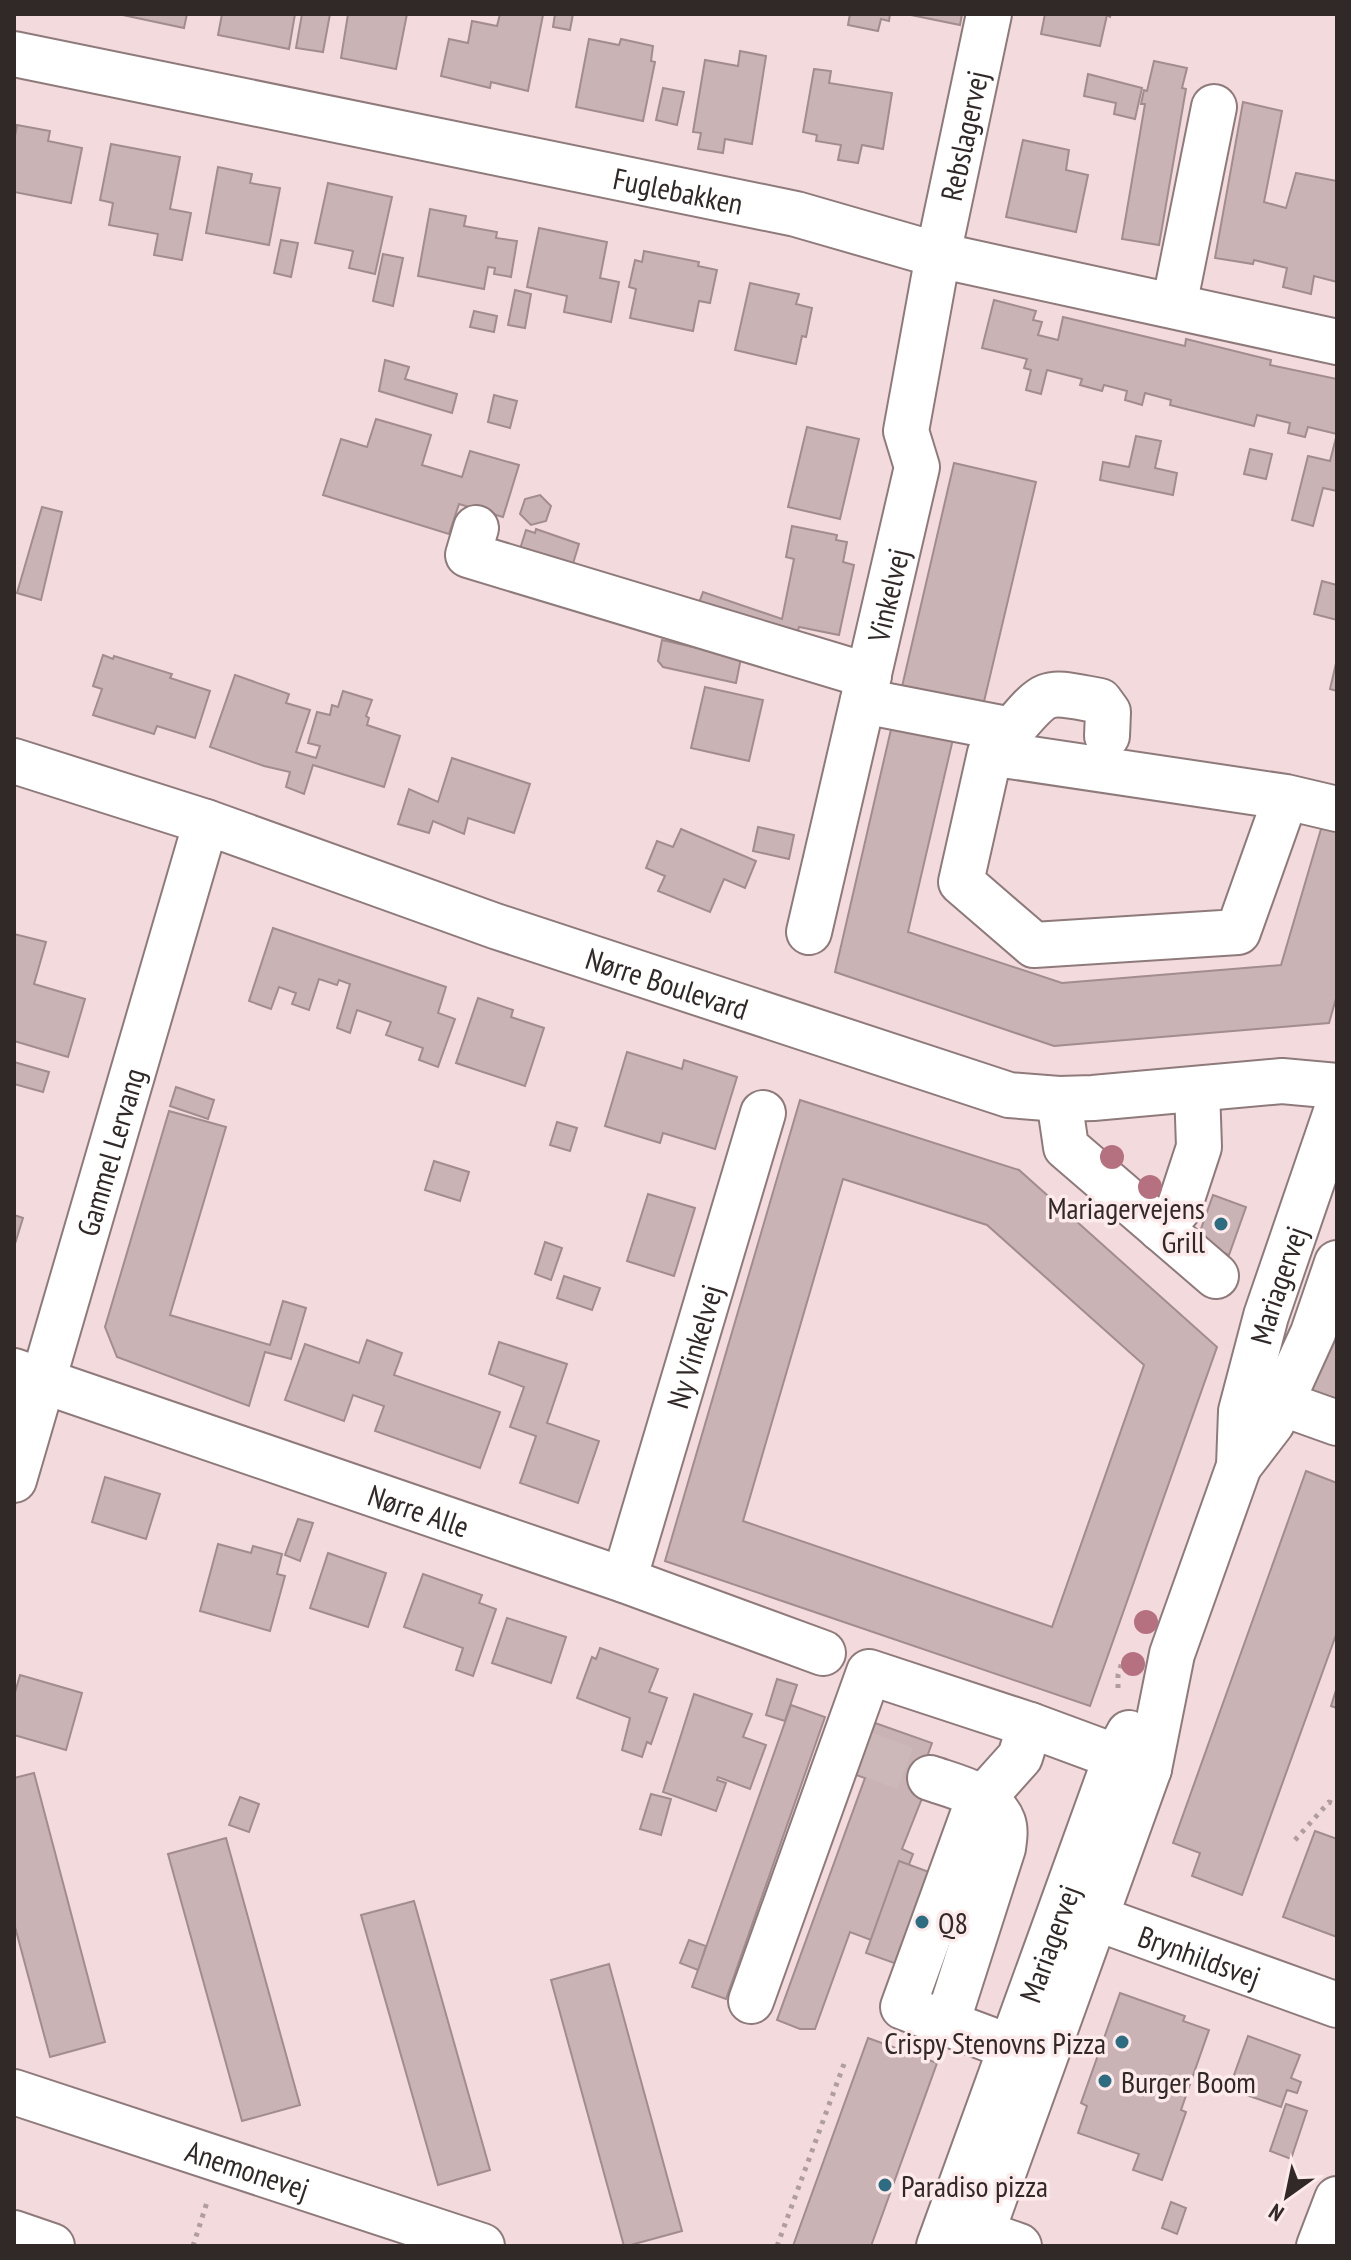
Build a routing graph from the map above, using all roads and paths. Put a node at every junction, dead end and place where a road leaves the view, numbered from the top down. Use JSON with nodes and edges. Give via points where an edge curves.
{"nodes":[{"id":1,"x":989,"y":14,"type":"edge"},
{"id":2,"x":14,"y":54,"type":"edge"},
{"id":3,"x":1214,"y":107,"type":"dead end"},
{"id":4,"x":938,"y":255,"type":"junction"},
{"id":5,"x":1174,"y":306,"type":"junction"},
{"id":6,"x":1337,"y":342,"type":"edge"},
{"id":7,"x":476,"y":528,"type":"dead end"},
{"id":8,"x":866,"y":689,"type":"junction"},
{"id":9,"x":1107,"y":736,"type":"dead end"},
{"id":10,"x":14,"y":761,"type":"edge"},
{"id":11,"x":1286,"y":797,"type":"junction"},
{"id":12,"x":1337,"y":809,"type":"edge"},
{"id":13,"x":206,"y":822,"type":"junction"},
{"id":14,"x":809,"y":932,"type":"dead end"},
{"id":15,"x":1337,"y":1086,"type":"edge"},
{"id":16,"x":1197,"y":1089,"type":"junction"},
{"id":17,"x":1059,"y":1099,"type":"junction"},
{"id":18,"x":1337,"y":1109,"type":"edge"},
{"id":19,"x":763,"y":1113,"type":"dead end"},
{"id":20,"x":1161,"y":1229,"type":"junction"},
{"id":21,"x":1337,"y":1263,"type":"edge"},
{"id":22,"x":1216,"y":1276,"type":"dead end"},
{"id":23,"x":29,"y":1376,"type":"edge"},
{"id":24,"x":1281,"y":1403,"type":"junction"},
{"id":25,"x":1337,"y":1423,"type":"edge"},
{"id":26,"x":1239,"y":1466,"type":"junction"},
{"id":27,"x":14,"y":1480,"type":"edge"},
{"id":28,"x":624,"y":1580,"type":"junction"},
{"id":29,"x":823,"y":1653,"type":"dead end"},
{"id":30,"x":1030,"y":1725,"type":"junction"},
{"id":31,"x":1132,"y":1763,"type":"junction"},
{"id":32,"x":930,"y":1778,"type":"tunnel mouth"},
{"id":33,"x":984,"y":1798,"type":"junction"},
{"id":34,"x":1337,"y":1805,"type":"edge"},
{"id":35,"x":1295,"y":1840,"type":"dead end"},
{"id":36,"x":1078,"y":1912,"type":"junction"},
{"id":37,"x":751,"y":2001,"type":"dead end"},
{"id":38,"x":1337,"y":2005,"type":"edge"},
{"id":39,"x":1027,"y":2054,"type":"junction"},
{"id":40,"x":844,"y":2064,"type":"dead end"},
{"id":41,"x":14,"y":2092,"type":"edge"},
{"id":42,"x":1337,"y":2199,"type":"edge"},
{"id":43,"x":14,"y":2233,"type":"edge"},
{"id":44,"x":973,"y":2238,"type":"edge"},
{"id":45,"x":52,"y":2246,"type":"edge"},
{"id":46,"x":482,"y":2246,"type":"edge"},
{"id":47,"x":777,"y":2246,"type":"edge"},
{"id":48,"x":1319,"y":2246,"type":"edge"}],
"edges":[{"from":1,"to":4,"type":"street","name":"Rebslagervej"},
{"from":2,"to":4,"type":"street","name":"Fuglebakken","via":[[796,214]]},
{"from":3,"to":5,"type":"street"},
{"from":4,"to":5,"type":"street","name":"Fuglebakken"},
{"from":4,"to":8,"type":"street","name":"Vinkelvej","via":[[906,431],[917,467]]},
{"from":5,"to":6,"type":"street","name":"Fuglebakken"},
{"from":7,"to":8,"type":"street","via":[[468,555]]},
{"from":8,"to":9,"type":"street","via":[[1012,730],[1035,703],[1054,693],[1100,701],[1108,712]]},
{"from":8,"to":14,"type":"street","name":"Vinkelvej"},
{"from":10,"to":13,"type":"street","name":"Nørre Boulevard"},
{"from":11,"to":11,"type":"street","via":[[990,753],[961,882],[1034,945],[1238,932]]},
{"from":11,"to":12,"type":"street"},
{"from":13,"to":17,"type":"street","name":"Nørre Boulevard","via":[[495,926],[856,1046],[1009,1095]]},
{"from":13,"to":23,"type":"street","name":"Gammel Lervang"},
{"from":15,"to":16,"type":"street","name":"Nørre Boulevard","via":[[1282,1081]]},
{"from":16,"to":17,"type":"street","name":"Nørre Boulevard"},
{"from":16,"to":20,"type":"street","via":[[1199,1147],[1179,1208]]},
{"from":17,"to":20,"type":"street","via":[[1066,1147]]},
{"from":18,"to":26,"type":"street","name":"Mariagervej","via":[[1266,1316],[1241,1411]]},
{"from":19,"to":28,"type":"street","name":"Ny Vinkelvej"},
{"from":20,"to":22,"type":"street"},
{"from":21,"to":24,"type":"street","name":"Mariagervej"},
{"from":23,"to":27,"type":"street","name":"Gammel Lervang"},
{"from":23,"to":28,"type":"street","name":"Nørre Alle"},
{"from":24,"to":25,"type":"street"},
{"from":24,"to":26,"type":"street","name":"Mariagervej"},
{"from":26,"to":31,"type":"street","name":"Mariagervej"},
{"from":28,"to":29,"type":"street","name":"Nørre Alle"},
{"from":30,"to":31,"type":"street"},
{"from":30,"to":33,"type":"street","via":[[1020,1757]]},
{"from":30,"to":37,"type":"street","via":[[869,1672],[854,1749]]},
{"from":31,"to":36,"type":"street","name":"Mariagervej"},
{"from":32,"to":33,"type":"street"},
{"from":33,"to":39,"type":"street","via":[[976,1806],[903,2007]]},
{"from":34,"to":35,"type":"path","via":[[1329,1802]]},
{"from":36,"to":38,"type":"street","name":"Brynhildsvej"},
{"from":36,"to":39,"type":"street","name":"Mariagervej"},
{"from":39,"to":44,"type":"street","name":"Mariagervej"},
{"from":40,"to":47,"type":"path"},
{"from":41,"to":46,"type":"street","name":"Anemonevej"},
{"from":42,"to":48,"type":"street"},
{"from":43,"to":45,"type":"street"}]}
